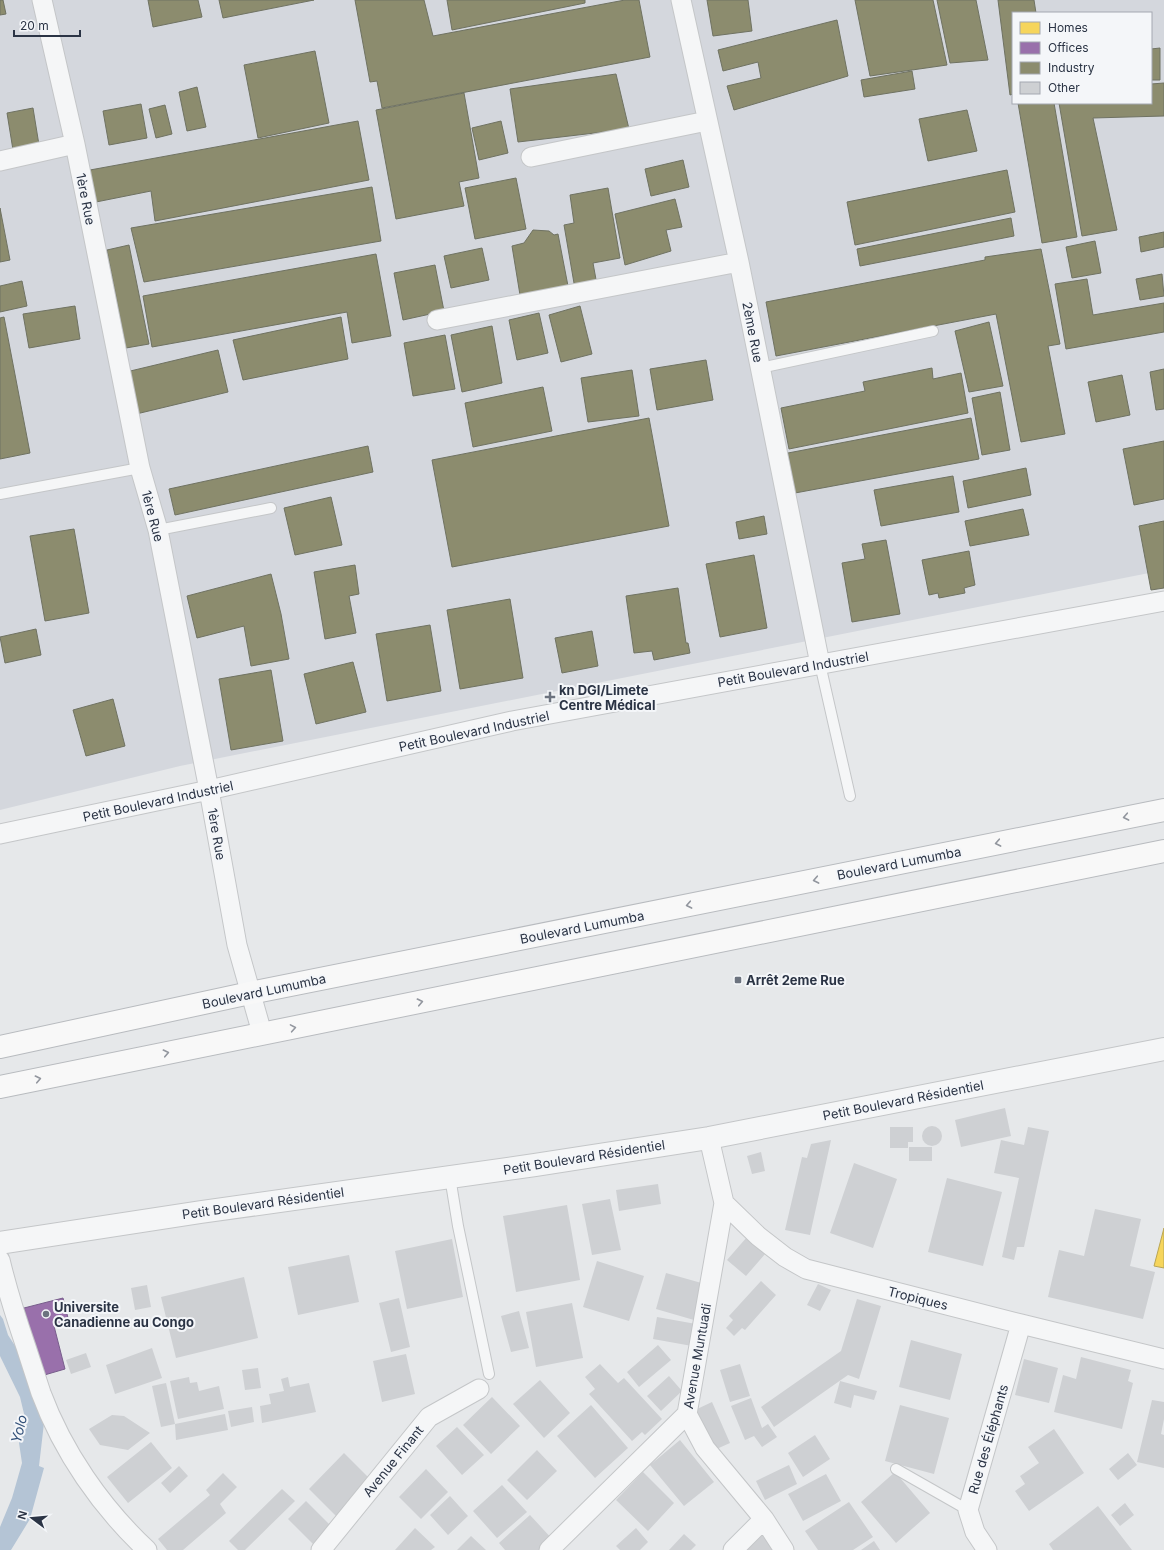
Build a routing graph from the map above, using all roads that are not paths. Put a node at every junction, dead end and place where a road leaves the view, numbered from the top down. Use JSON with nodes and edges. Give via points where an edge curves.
{"nodes":[{"id":1,"x":42,"y":0,"type":"edge"},
{"id":2,"x":681,"y":0,"type":"edge"},
{"id":3,"x":707,"y":121,"type":"junction"},
{"id":4,"x":75,"y":144,"type":"junction"},
{"id":5,"x":531,"y":157,"type":"dead end"},
{"id":6,"x":0,"y":161,"type":"edge"},
{"id":7,"x":739,"y":262,"type":"junction"},
{"id":8,"x":437,"y":320,"type":"dead end"},
{"id":9,"x":933,"y":331,"type":"dead end"},
{"id":10,"x":760,"y":368,"type":"junction"},
{"id":11,"x":140,"y":468,"type":"junction"},
{"id":12,"x":0,"y":494,"type":"edge"},
{"id":13,"x":271,"y":508,"type":"dead end"},
{"id":14,"x":158,"y":530,"type":"junction"},
{"id":15,"x":1164,"y":601,"type":"edge"},
{"id":16,"x":820,"y":664,"type":"junction"},
{"id":17,"x":209,"y":790,"type":"junction"},
{"id":18,"x":850,"y":796,"type":"dead end"},
{"id":19,"x":1164,"y":810,"type":"edge"},
{"id":20,"x":0,"y":834,"type":"edge"},
{"id":21,"x":1164,"y":851,"type":"edge"},
{"id":22,"x":250,"y":993,"type":"junction"},
{"id":23,"x":262,"y":1033,"type":"junction"},
{"id":24,"x":0,"y":1047,"type":"edge"},
{"id":25,"x":1164,"y":1049,"type":"edge"},
{"id":26,"x":0,"y":1087,"type":"edge"},
{"id":27,"x":709,"y":1138,"type":"junction"},
{"id":28,"x":450,"y":1177,"type":"junction"},
{"id":29,"x":724,"y":1203,"type":"junction"},
{"id":30,"x":0,"y":1243,"type":"edge"},
{"id":31,"x":0,"y":1260,"type":"edge"},
{"id":32,"x":1021,"y":1324,"type":"junction"},
{"id":33,"x":1164,"y":1359,"type":"edge"},
{"id":34,"x":484,"y":1382,"type":"joint"},
{"id":35,"x":687,"y":1414,"type":"junction"},
{"id":36,"x":896,"y":1469,"type":"dead end"},
{"id":37,"x":968,"y":1510,"type":"junction"},
{"id":38,"x":764,"y":1519,"type":"junction"},
{"id":39,"x":147,"y":1550,"type":"edge"},
{"id":40,"x":321,"y":1550,"type":"edge"},
{"id":41,"x":549,"y":1550,"type":"edge"},
{"id":42,"x":733,"y":1550,"type":"edge"},
{"id":43,"x":784,"y":1550,"type":"edge"},
{"id":44,"x":987,"y":1550,"type":"edge"}],
"edges":[{"from":1,"to":4,"type":"street","name":"1ère Rue"},
{"from":2,"to":3,"type":"street","name":"2ème Rue"},
{"from":3,"to":5,"type":"street"},
{"from":3,"to":7,"type":"street","name":"2ème Rue"},
{"from":4,"to":6,"type":"street"},
{"from":4,"to":11,"type":"street","name":"1ère Rue"},
{"from":7,"to":8,"type":"street"},
{"from":7,"to":10,"type":"street","name":"2ème Rue"},
{"from":9,"to":10,"type":"lane"},
{"from":10,"to":16,"type":"street","name":"2ème Rue"},
{"from":11,"to":12,"type":"lane"},
{"from":11,"to":14,"type":"street","name":"1ère Rue"},
{"from":13,"to":14,"type":"lane"},
{"from":14,"to":17,"type":"street","name":"1ère Rue"},
{"from":15,"to":16,"type":"street","name":"Petit Boulevard Industriel"},
{"from":16,"to":17,"type":"street","name":"Petit Boulevard Industriel","via":[[512,721]]},
{"from":16,"to":18,"type":"lane"},
{"from":17,"to":20,"type":"street","name":"Petit Boulevard Industriel"},
{"from":17,"to":22,"type":"street","name":"1ère Rue","via":[[237,945]]},
{"from":19,"to":22,"type":"highway","name":"Boulevard Lumumba","one_way":true},
{"from":23,"to":21,"type":"highway","one_way":true},
{"from":22,"to":23,"type":"street","name":"1ère Rue"},
{"from":22,"to":24,"type":"highway","name":"Boulevard Lumumba"},
{"from":26,"to":23,"type":"highway","one_way":true},
{"from":25,"to":27,"type":"street","name":"Petit Boulevard Résidentiel"},
{"from":27,"to":28,"type":"street","name":"Petit Boulevard Résidentiel"},
{"from":27,"to":29,"type":"street"},
{"from":28,"to":30,"type":"street","name":"Petit Boulevard Résidentiel"},
{"from":28,"to":34,"type":"lane"},
{"from":29,"to":32,"type":"street","name":"Tropiques","via":[[758,1236],[785,1257],[806,1269]]},
{"from":29,"to":35,"type":"street","name":"Avenue Muntuadi"},
{"from":31,"to":39,"type":"street","via":[[7,1290],[42,1394],[58,1430],[78,1468],[103,1503]]},
{"from":32,"to":33,"type":"street","name":"Tropiques"},
{"from":32,"to":37,"type":"street","name":"Rue des Éléphants"},
{"from":34,"to":40,"type":"street","name":"Avenue Finant","via":[[429,1417]]},
{"from":35,"to":38,"type":"street","via":[[705,1448]]},
{"from":35,"to":41,"type":"street","name":"Avenue Muntuadi"},
{"from":36,"to":37,"type":"lane"},
{"from":37,"to":44,"type":"street","name":"Rue des Éléphants","via":[[975,1532]]},
{"from":38,"to":42,"type":"street"},
{"from":38,"to":43,"type":"street"}]}
